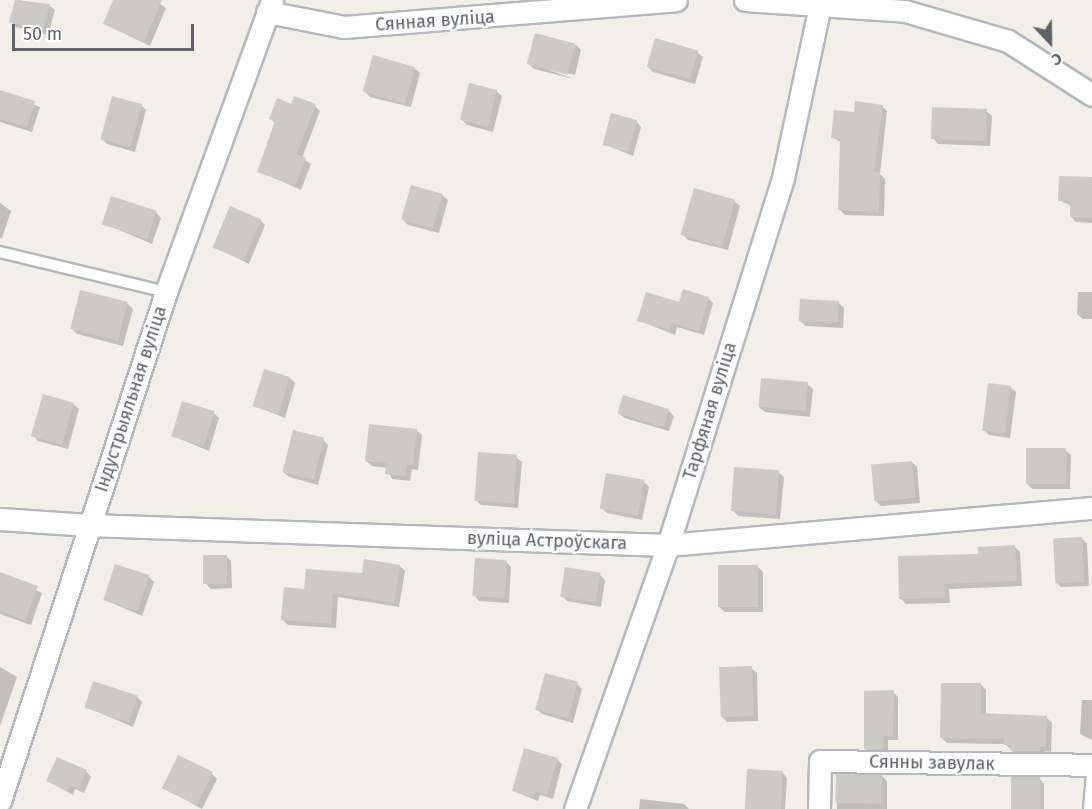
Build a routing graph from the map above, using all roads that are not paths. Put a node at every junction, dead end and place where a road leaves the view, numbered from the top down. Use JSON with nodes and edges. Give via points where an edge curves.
{"nodes":[{"id":1,"x":676,"y":0,"type":"edge"},
{"id":2,"x":745,"y":0,"type":"edge"},
{"id":3,"x":270,"y":6,"type":"edge"},
{"id":4,"x":820,"y":6,"type":"junction"},
{"id":5,"x":1092,"y":95,"type":"edge"},
{"id":6,"x":0,"y":252,"type":"edge"},
{"id":7,"x":166,"y":292,"type":"junction"},
{"id":8,"x":1092,"y":508,"type":"edge"},
{"id":9,"x":0,"y":519,"type":"edge"},
{"id":10,"x":89,"y":525,"type":"junction"},
{"id":11,"x":668,"y":545,"type":"junction"},
{"id":12,"x":1092,"y":765,"type":"edge"},
{"id":13,"x":1092,"y":777,"type":"edge"},
{"id":14,"x":0,"y":801,"type":"edge"},
{"id":15,"x":575,"y":809,"type":"edge"},
{"id":16,"x":819,"y":809,"type":"edge"},
{"id":17,"x":1089,"y":809,"type":"edge"}],
"edges":[{"from":1,"to":3,"type":"street","name":"Сянная вуліца","via":[[344,27]]},
{"from":2,"to":4,"type":"street"},
{"from":3,"to":7,"type":"street","name":"Індустрыяльная вуліца"},
{"from":4,"to":5,"type":"street","via":[[905,11],[1008,41]]},
{"from":4,"to":11,"type":"street","name":"Тарфяная вуліца","via":[[783,178]]},
{"from":6,"to":7,"type":"lane"},
{"from":7,"to":10,"type":"street","name":"Індустрыяльная вуліца"},
{"from":8,"to":11,"type":"street","name":"вуліца Астроўскага"},
{"from":9,"to":10,"type":"street","name":"вуліца Астроўскага"},
{"from":10,"to":11,"type":"street","name":"вуліца Астроўскага"},
{"from":10,"to":14,"type":"street","name":"Індустрыяльная вуліца"},
{"from":11,"to":15,"type":"street","name":"Тарфяная вуліца"},
{"from":12,"to":16,"type":"street","name":"Сянны завулак","via":[[820,761]]},
{"from":13,"to":17,"type":"lane"}]}
